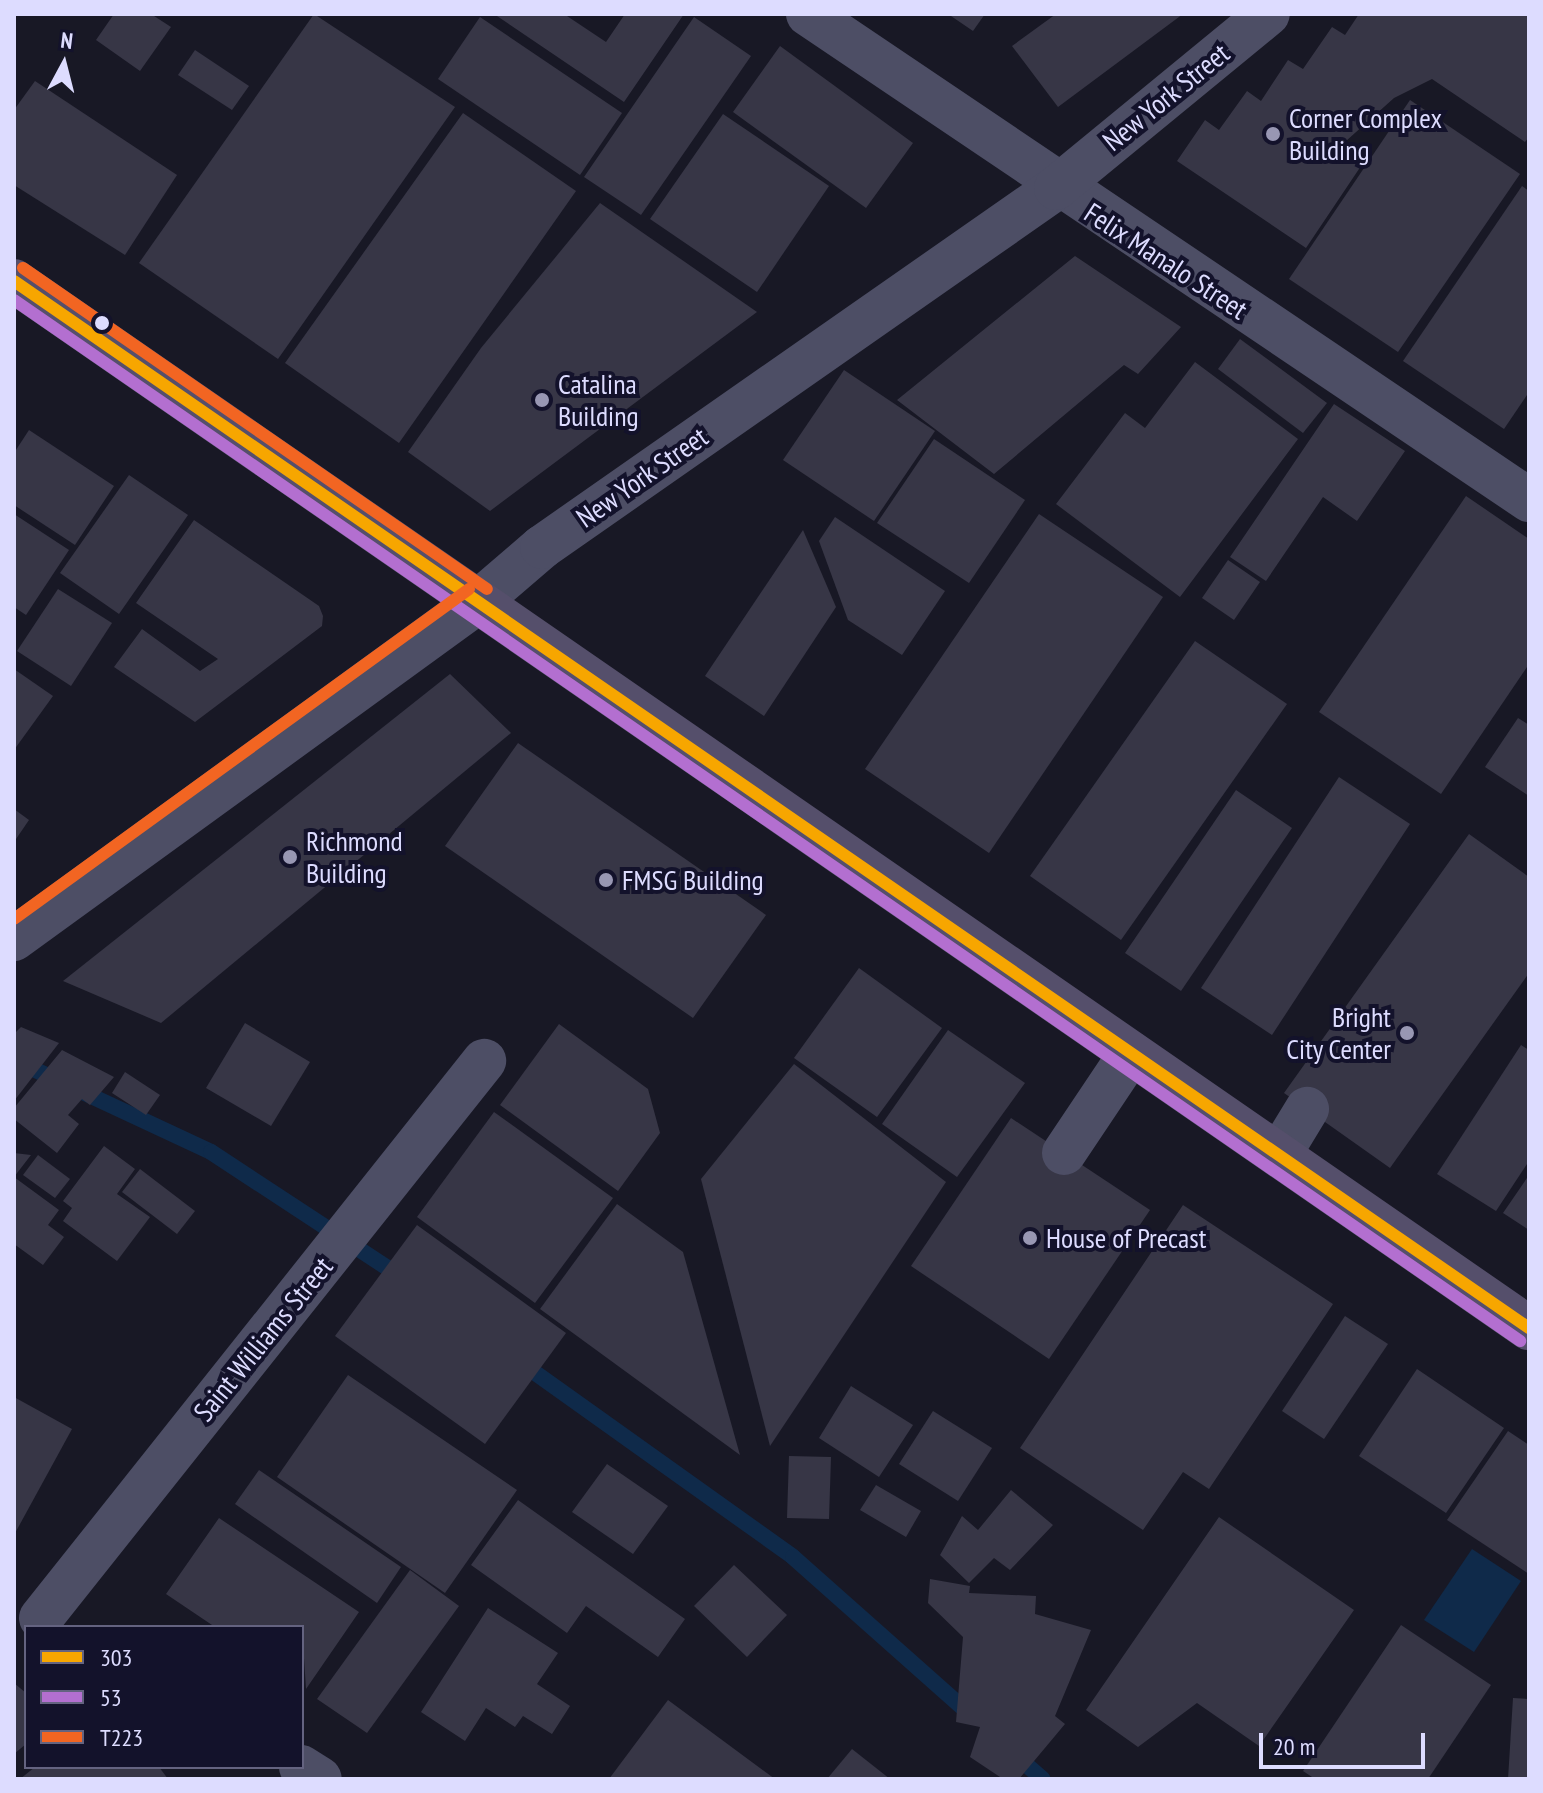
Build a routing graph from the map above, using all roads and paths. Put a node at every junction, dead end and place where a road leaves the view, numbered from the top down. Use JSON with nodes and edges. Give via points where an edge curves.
{"nodes":[{"id":1,"x":808,"y":14,"type":"edge"},
{"id":2,"x":1268,"y":14,"type":"edge"},
{"id":3,"x":1056,"y":188,"type":"junction"},
{"id":4,"x":14,"y":281,"type":"edge"},
{"id":5,"x":1529,"y":500,"type":"edge"},
{"id":6,"x":478,"y":602,"type":"junction"},
{"id":7,"x":14,"y":939,"type":"edge"},
{"id":8,"x":1131,"y":1053,"type":"junction"},
{"id":9,"x":484,"y":1061,"type":"dead end"},
{"id":10,"x":1307,"y":1109,"type":"dead end"},
{"id":11,"x":1064,"y":1153,"type":"dead end"},
{"id":12,"x":1279,"y":1155,"type":"junction"},
{"id":13,"x":1529,"y":1328,"type":"edge"},
{"id":14,"x":37,"y":1616,"type":"edge"}],
"edges":[{"from":1,"to":3,"type":"street","name":"Felix Manalo Street"},
{"from":2,"to":3,"type":"street","name":"New York Street"},
{"from":3,"to":5,"type":"street","name":"Felix Manalo Street"},
{"from":3,"to":6,"type":"street","name":"New York Street","via":[[542,547]]},
{"from":4,"to":6,"type":"main road"},
{"from":6,"to":7,"type":"street","name":"New York Street"},
{"from":6,"to":8,"type":"main road"},
{"from":8,"to":11,"type":"street"},
{"from":8,"to":12,"type":"main road"},
{"from":9,"to":14,"type":"street","name":"Saint Williams Street"},
{"from":10,"to":12,"type":"street"},
{"from":12,"to":13,"type":"main road"}]}
